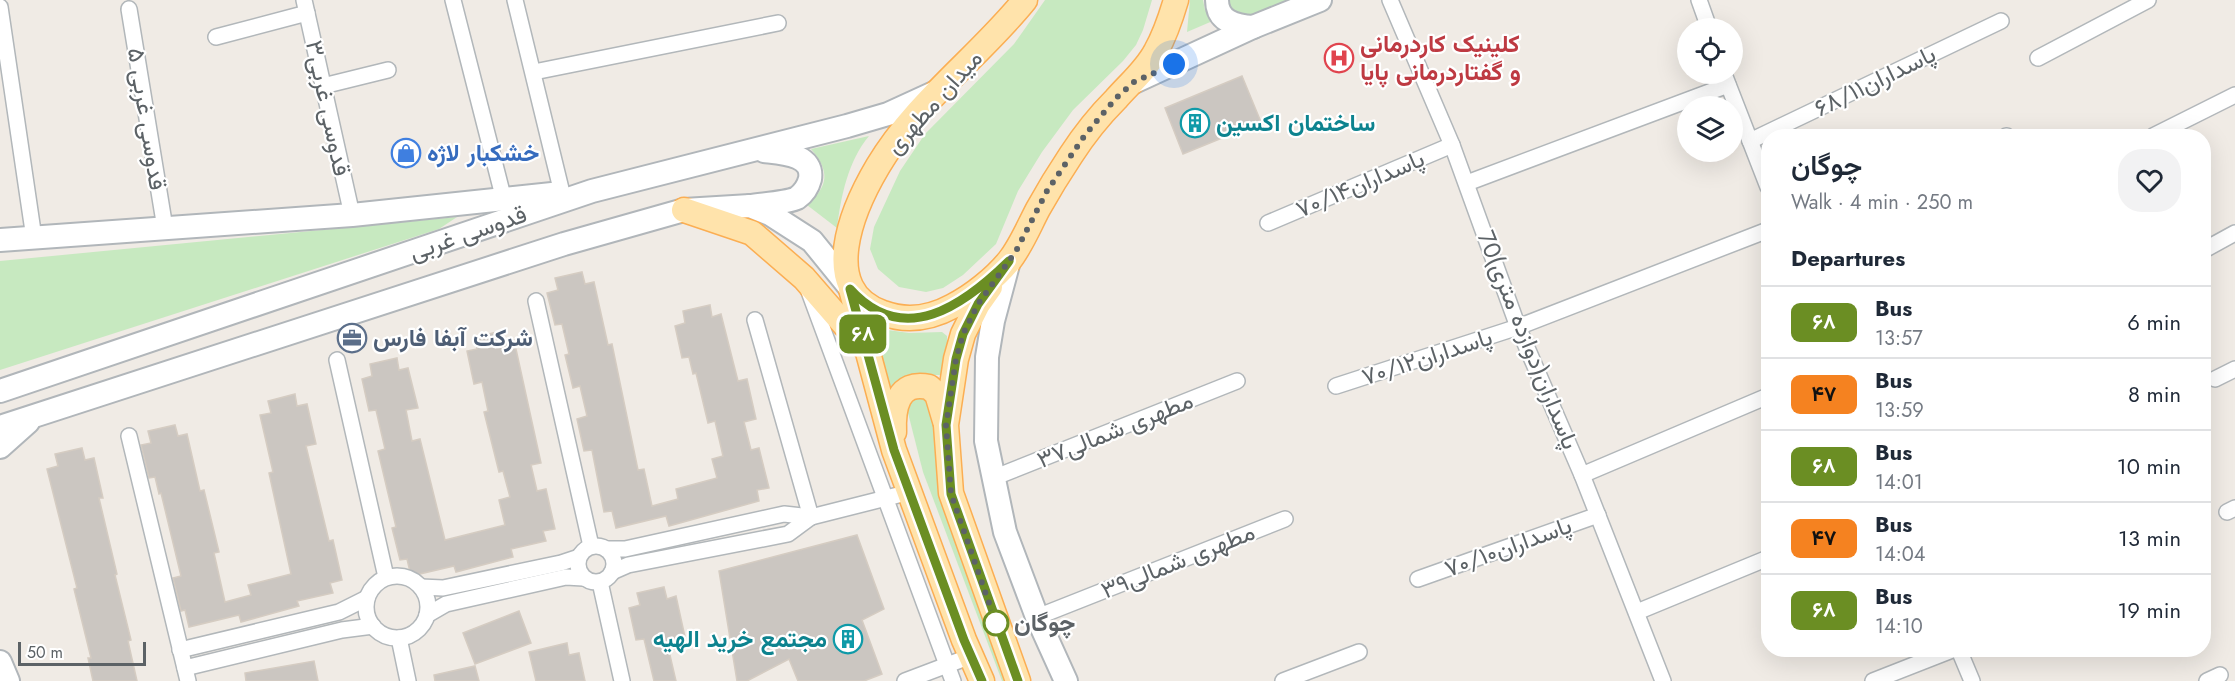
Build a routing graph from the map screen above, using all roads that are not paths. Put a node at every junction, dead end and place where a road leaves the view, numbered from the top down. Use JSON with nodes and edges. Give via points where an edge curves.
{"nodes":[{"id":1,"x":453,"y":0,"type":"edge"},
{"id":2,"x":515,"y":0,"type":"edge"},
{"id":3,"x":1025,"y":0,"type":"edge"},
{"id":4,"x":1176,"y":0,"type":"edge"},
{"id":5,"x":1216,"y":0,"type":"edge"},
{"id":6,"x":1320,"y":0,"type":"edge"},
{"id":7,"x":1390,"y":0,"type":"edge"},
{"id":8,"x":1699,"y":0,"type":"edge"},
{"id":9,"x":2148,"y":0,"type":"edge"},
{"id":10,"x":305,"y":6,"type":"edge"},
{"id":11,"x":0,"y":7,"type":"edge"},
{"id":12,"x":129,"y":9,"type":"dead end"},
{"id":13,"x":1705,"y":18,"type":"edge"},
{"id":14,"x":2001,"y":21,"type":"dead end"},
{"id":15,"x":778,"y":23,"type":"dead end"},
{"id":16,"x":1253,"y":27,"type":"junction"},
{"id":17,"x":216,"y":37,"type":"dead end"},
{"id":18,"x":2038,"y":58,"type":"dead end"},
{"id":19,"x":388,"y":70,"type":"dead end"},
{"id":20,"x":534,"y":72,"type":"junction"},
{"id":21,"x":1134,"y":82,"type":"junction"},
{"id":22,"x":1714,"y":84,"type":"edge"},
{"id":23,"x":1728,"y":84,"type":"edge"},
{"id":24,"x":323,"y":86,"type":"junction"},
{"id":25,"x":940,"y":91,"type":"junction"},
{"id":26,"x":2235,"y":95,"type":"edge"},
{"id":27,"x":1775,"y":129,"type":"edge"},
{"id":28,"x":2167,"y":129,"type":"edge"},
{"id":29,"x":1761,"y":136,"type":"edge"},
{"id":30,"x":1750,"y":141,"type":"junction"},
{"id":31,"x":1452,"y":145,"type":"junction"},
{"id":32,"x":754,"y":149,"type":"junction"},
{"id":33,"x":1761,"y":169,"type":"edge"},
{"id":34,"x":1467,"y":183,"type":"junction"},
{"id":35,"x":592,"y":191,"type":"junction"},
{"id":36,"x":562,"y":193,"type":"junction"},
{"id":37,"x":504,"y":200,"type":"junction"},
{"id":38,"x":750,"y":206,"type":"junction"},
{"id":39,"x":684,"y":210,"type":"junction"},
{"id":40,"x":352,"y":215,"type":"junction"},
{"id":41,"x":1268,"y":223,"type":"dead end"},
{"id":42,"x":165,"y":228,"type":"junction"},
{"id":43,"x":1761,"y":233,"type":"edge"},
{"id":44,"x":2235,"y":233,"type":"edge"},
{"id":45,"x":34,"y":238,"type":"junction"},
{"id":46,"x":0,"y":240,"type":"edge"},
{"id":47,"x":2211,"y":245,"type":"edge"},
{"id":48,"x":1009,"y":261,"type":"junction"},
{"id":49,"x":804,"y":278,"type":"junction"},
{"id":50,"x":850,"y":289,"type":"junction"},
{"id":51,"x":536,"y":301,"type":"dead end"},
{"id":52,"x":755,"y":320,"type":"dead end"},
{"id":53,"x":1518,"y":327,"type":"junction"},
{"id":54,"x":867,"y":351,"type":"junction"},
{"id":55,"x":337,"y":360,"type":"dead end"},
{"id":56,"x":2235,"y":369,"type":"edge"},
{"id":57,"x":2215,"y":379,"type":"dead end"},
{"id":58,"x":1238,"y":381,"type":"dead end"},
{"id":59,"x":1336,"y":386,"type":"dead end"},
{"id":60,"x":0,"y":391,"type":"edge"},
{"id":61,"x":1761,"y":399,"type":"edge"},
{"id":62,"x":38,"y":414,"type":"junction"},
{"id":63,"x":946,"y":425,"type":"junction"},
{"id":64,"x":0,"y":427,"type":"edge"},
{"id":65,"x":129,"y":436,"type":"dead end"},
{"id":66,"x":0,"y":447,"type":"edge"},
{"id":67,"x":894,"y":450,"type":"junction"},
{"id":68,"x":1582,"y":475,"type":"junction"},
{"id":69,"x":993,"y":478,"type":"junction"},
{"id":70,"x":910,"y":492,"type":"junction"},
{"id":71,"x":884,"y":499,"type":"junction"},
{"id":72,"x":1598,"y":515,"type":"junction"},
{"id":73,"x":811,"y":517,"type":"junction"},
{"id":74,"x":1285,"y":519,"type":"dead end"},
{"id":75,"x":718,"y":529,"type":"junction"},
{"id":76,"x":599,"y":547,"type":"junction"},
{"id":77,"x":722,"y":547,"type":"junction"},
{"id":78,"x":579,"y":557,"type":"junction"},
{"id":79,"x":1761,"y":561,"type":"edge"},
{"id":80,"x":612,"y":572,"type":"junction"},
{"id":81,"x":386,"y":578,"type":"junction"},
{"id":82,"x":583,"y":578,"type":"junction"},
{"id":83,"x":1418,"y":579,"type":"dead end"},
{"id":84,"x":600,"y":582,"type":"junction"},
{"id":85,"x":421,"y":587,"type":"junction"},
{"id":86,"x":367,"y":598,"type":"junction"},
{"id":87,"x":1637,"y":612,"type":"junction"},
{"id":88,"x":427,"y":615,"type":"junction"},
{"id":89,"x":1037,"y":617,"type":"junction"},
{"id":90,"x":373,"y":626,"type":"junction"},
{"id":91,"x":399,"y":638,"type":"junction"},
{"id":92,"x":180,"y":650,"type":"junction"},
{"id":93,"x":1359,"y":652,"type":"dead end"},
{"id":94,"x":971,"y":656,"type":"junction"},
{"id":95,"x":1934,"y":657,"type":"edge"},
{"id":96,"x":1962,"y":657,"type":"edge"},
{"id":97,"x":0,"y":662,"type":"edge"},
{"id":98,"x":947,"y":665,"type":"junction"},
{"id":99,"x":186,"y":674,"type":"edge"},
{"id":100,"x":8,"y":681,"type":"edge"},
{"id":101,"x":408,"y":681,"type":"edge"},
{"id":102,"x":622,"y":681,"type":"edge"},
{"id":103,"x":905,"y":681,"type":"edge"},
{"id":104,"x":953,"y":681,"type":"edge"},
{"id":105,"x":982,"y":681,"type":"edge"},
{"id":106,"x":1018,"y":681,"type":"edge"},
{"id":107,"x":1066,"y":681,"type":"edge"},
{"id":108,"x":1283,"y":681,"type":"edge"},
{"id":109,"x":1663,"y":681,"type":"edge"},
{"id":110,"x":1873,"y":681,"type":"edge"},
{"id":111,"x":1972,"y":681,"type":"edge"}],
"edges":[{"from":1,"to":37,"type":"street"},
{"from":2,"to":20,"type":"street"},
{"from":3,"to":25,"type":"main road","name":"میدان مطهری"},
{"from":4,"to":21,"type":"main road","via":[[1156,52]]},
{"from":5,"to":16,"type":"main road","via":[[1222,17],[1231,24]]},
{"from":6,"to":16,"type":"main road"},
{"from":7,"to":31,"type":"street","name":"70پاسداران(دوازده متری)"},
{"from":8,"to":13,"type":"street"},
{"from":9,"to":18,"type":"street"},
{"from":10,"to":17,"type":"street"},
{"from":10,"to":24,"type":"street","name":"قدوسی غربی۳"},
{"from":11,"to":45,"type":"street"},
{"from":12,"to":42,"type":"street","name":"۵ قدوسی غربی"},
{"from":14,"to":27,"type":"street","name":"پاسداران۶۸/۱۱"},
{"from":15,"to":20,"type":"street"},
{"from":16,"to":21,"type":"main road"},
{"from":19,"to":24,"type":"street"},
{"from":20,"to":36,"type":"street"},
{"from":21,"to":48,"type":"main road","via":[[1085,135],[1047,191]]},
{"from":22,"to":34,"type":"street","via":[[1598,134]]},
{"from":23,"to":30,"type":"street"},
{"from":24,"to":40,"type":"street","name":"قدوسی غربی۳"},
{"from":25,"to":32,"type":"main road","name":"قدوسی غربی","via":[[888,114]]},
{"from":25,"to":50,"type":"main road","name":"میدان مطهری","via":[[907,126],[866,188],[847,244]]},
{"from":26,"to":28,"type":"street"},
{"from":29,"to":30,"type":"street","name":"پاسداران۶۸/۱۱"},
{"from":30,"to":33,"type":"street"},
{"from":31,"to":34,"type":"street","name":"70پاسداران(دوازده متری)"},
{"from":31,"to":41,"type":"street","name":"پاسداران۷۰/۱۴"},
{"from":32,"to":35,"type":"main road","name":"قدوسی غربی"},
{"from":32,"to":38,"type":"main road","via":[[801,159],[809,166],[810,177],[807,189],[795,199]]},
{"from":34,"to":53,"type":"street","name":"70پاسداران(دوازده متری)"},
{"from":35,"to":36,"type":"main road"},
{"from":35,"to":60,"type":"main road","name":"قدوسی غربی"},
{"from":36,"to":37,"type":"main road"},
{"from":37,"to":40,"type":"main road"},
{"from":38,"to":39,"type":"main road","name":"قدوسی غربی"},
{"from":38,"to":50,"type":"main road","name":"قدوسی غربی","via":[[812,241]]},
{"from":39,"to":49,"type":"main road","via":[[752,233]]},
{"from":39,"to":62,"type":"main road","name":"قدوسی غربی","via":[[564,244]]},
{"from":40,"to":42,"type":"main road"},
{"from":42,"to":45,"type":"main road"},
{"from":43,"to":53,"type":"street","name":"پاسداران۷۰/۱۲"},
{"from":44,"to":47,"type":"street"},
{"from":45,"to":46,"type":"main road"},
{"from":48,"to":50,"type":"main road","via":[[954,306],[922,318],[880,312],[863,303]]},
{"from":48,"to":63,"type":"main road","via":[[978,304],[963,334]]},
{"from":48,"to":69,"type":"main road","via":[[987,357],[986,441]]},
{"from":49,"to":54,"type":"main road"},
{"from":49,"to":71,"type":"street"},
{"from":50,"to":54,"type":"main road","name":"میدان مطهری"},
{"from":51,"to":76,"type":"street"},
{"from":52,"to":73,"type":"street"},
{"from":53,"to":59,"type":"street","name":"پاسداران۷۰/۱۲"},
{"from":53,"to":68,"type":"street","name":"70پاسداران(دوازده متری)"},
{"from":54,"to":67,"type":"main road","name":"میدان مطهری"},
{"from":55,"to":81,"type":"street"},
{"from":56,"to":57,"type":"street"},
{"from":58,"to":69,"type":"street","name":"مطهرى شمالى۳۷"},
{"from":61,"to":68,"type":"street"},
{"from":62,"to":64,"type":"main road","name":"قدوسی غربی"},
{"from":62,"to":66,"type":"main road"},
{"from":63,"to":67,"type":"main road","via":[[937,394],[929,387],[910,388],[898,398],[894,413]]},
{"from":63,"to":106,"type":"main road","via":[[951,494]]},
{"from":65,"to":92,"type":"street"},
{"from":67,"to":70,"type":"main road","name":"میدان مطهری"},
{"from":68,"to":72,"type":"street","name":"70پاسداران(دوازده متری)"},
{"from":69,"to":89,"type":"main road","via":[[1005,532]]},
{"from":70,"to":71,"type":"street"},
{"from":70,"to":94,"type":"main road","name":"میدان مطهری"},
{"from":71,"to":73,"type":"street"},
{"from":71,"to":98,"type":"street"},
{"from":72,"to":83,"type":"street","name":"پاسداران۷۰/۱۰"},
{"from":72,"to":87,"type":"street","name":"70پاسداران(دوازده متری)"},
{"from":73,"to":75,"type":"street","via":[[784,514]]},
{"from":73,"to":77,"type":"street","via":[[788,534]]},
{"from":74,"to":89,"type":"street","name":"مطهرى شمالى۳۹"},
{"from":75,"to":76,"type":"street","via":[[625,549]]},
{"from":75,"to":77,"type":"street"},
{"from":76,"to":78,"type":"street","via":[[582,552]]},
{"from":76,"to":80,"type":"street","via":[[614,561]]},
{"from":77,"to":80,"type":"street","via":[[628,565]]},
{"from":78,"to":82,"type":"street","via":[[578,568]]},
{"from":78,"to":85,"type":"street","via":[[443,588]]},
{"from":79,"to":87,"type":"street"},
{"from":80,"to":84,"type":"street"},
{"from":81,"to":85,"type":"street","via":[[405,577]]},
{"from":81,"to":86,"type":"street"},
{"from":82,"to":84,"type":"street"},
{"from":82,"to":88,"type":"street","via":[[566,577],[446,604]]},
{"from":84,"to":102,"type":"street"},
{"from":85,"to":88,"type":"street","via":[[428,605]]},
{"from":86,"to":90,"type":"street","via":[[366,608]]},
{"from":86,"to":92,"type":"street","via":[[339,612]]},
{"from":87,"to":109,"type":"street","name":"70پاسداران(دوازده متری)"},
{"from":88,"to":91,"type":"street","via":[[416,631]]},
{"from":89,"to":107,"type":"main road"},
{"from":90,"to":91,"type":"street","via":[[380,633]]},
{"from":90,"to":99,"type":"street","via":[[342,630]]},
{"from":91,"to":101,"type":"street"},
{"from":92,"to":99,"type":"street"},
{"from":93,"to":108,"type":"street"},
{"from":94,"to":98,"type":"street"},
{"from":94,"to":105,"type":"main road","name":"میدان مطهری"},
{"from":95,"to":110,"type":"street"},
{"from":96,"to":111,"type":"street"},
{"from":97,"to":100,"type":"main road"},
{"from":98,"to":103,"type":"street"},
{"from":98,"to":104,"type":"street"}]}
